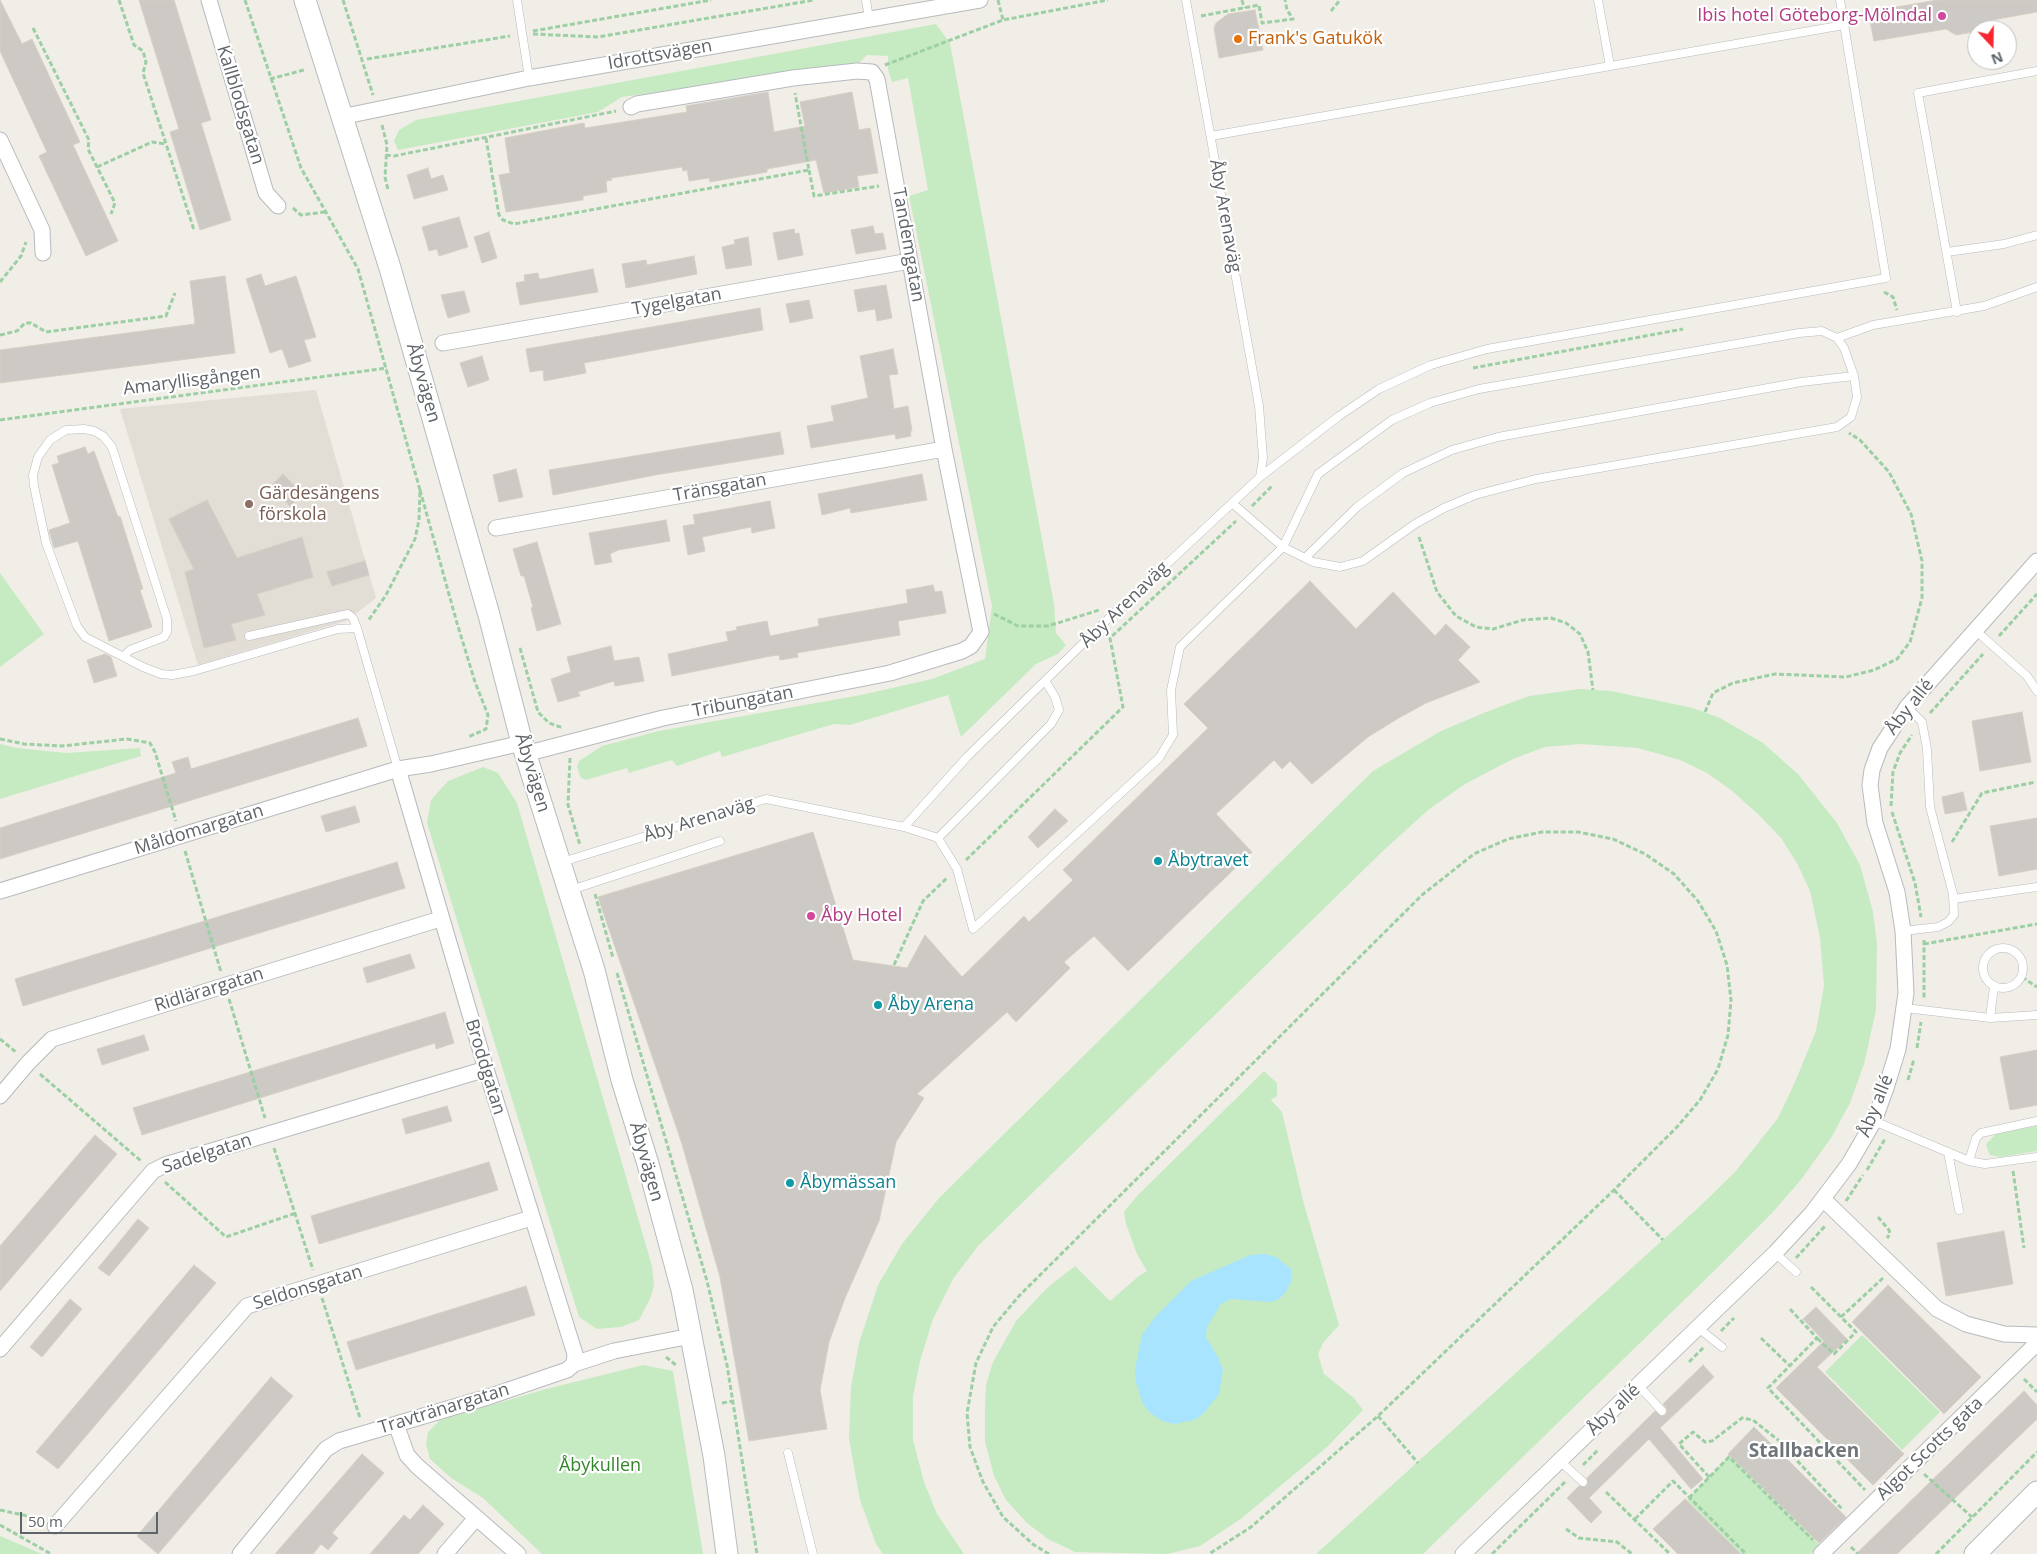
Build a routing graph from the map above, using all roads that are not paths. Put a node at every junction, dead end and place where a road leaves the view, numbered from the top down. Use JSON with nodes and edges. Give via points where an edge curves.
{"nodes":[{"id":1,"x":209,"y":0,"type":"edge"},
{"id":2,"x":305,"y":0,"type":"edge"},
{"id":3,"x":517,"y":0,"type":"edge"},
{"id":4,"x":866,"y":0,"type":"edge"},
{"id":5,"x":980,"y":0,"type":"edge"},
{"id":6,"x":1186,"y":0,"type":"edge"},
{"id":7,"x":1598,"y":0,"type":"edge"},
{"id":8,"x":1840,"y":0,"type":"edge"},
{"id":9,"x":869,"y":19,"type":"junction"},
{"id":10,"x":1844,"y":25,"type":"junction"},
{"id":11,"x":1610,"y":66,"type":"junction"},
{"id":12,"x":2037,"y":71,"type":"edge"},
{"id":13,"x":529,"y":78,"type":"junction"},
{"id":14,"x":631,"y":107,"type":"road end"},
{"id":15,"x":341,"y":117,"type":"junction"},
{"id":16,"x":1211,"y":136,"type":"junction"},
{"id":17,"x":0,"y":140,"type":"edge"},
{"id":18,"x":278,"y":206,"type":"road end"},
{"id":19,"x":2037,"y":235,"type":"edge"},
{"id":20,"x":1947,"y":252,"type":"junction"},
{"id":21,"x":43,"y":253,"type":"dead end"},
{"id":22,"x":910,"y":261,"type":"junction"},
{"id":23,"x":2037,"y":287,"type":"edge"},
{"id":24,"x":1957,"y":312,"type":"junction"},
{"id":25,"x":1837,"y":338,"type":"junction"},
{"id":26,"x":444,"y":343,"type":"dead end"},
{"id":27,"x":1854,"y":376,"type":"junction"},
{"id":28,"x":944,"y":449,"type":"junction"},
{"id":29,"x":1260,"y":477,"type":"junction"},
{"id":30,"x":1232,"y":503,"type":"junction"},
{"id":31,"x":496,"y":528,"type":"dead end"},
{"id":32,"x":1282,"y":547,"type":"junction"},
{"id":33,"x":1305,"y":558,"type":"junction"},
{"id":34,"x":2037,"y":561,"type":"edge"},
{"id":35,"x":357,"y":628,"type":"junction"},
{"id":36,"x":1975,"y":630,"type":"junction"},
{"id":37,"x":249,"y":636,"type":"dead end"},
{"id":38,"x":962,"y":651,"type":"joint"},
{"id":39,"x":124,"y":656,"type":"junction"},
{"id":40,"x":1046,"y":682,"type":"junction"},
{"id":41,"x":2037,"y":691,"type":"edge"},
{"id":42,"x":1907,"y":707,"type":"junction"},
{"id":43,"x":523,"y":748,"type":"junction"},
{"id":44,"x":398,"y":768,"type":"junction"},
{"id":45,"x":904,"y":827,"type":"junction"},
{"id":46,"x":938,"y":838,"type":"junction"},
{"id":47,"x":720,"y":841,"type":"dead end"},
{"id":48,"x":560,"y":863,"type":"junction"},
{"id":49,"x":2037,"y":886,"type":"edge"},
{"id":50,"x":569,"y":890,"type":"junction"},
{"id":51,"x":0,"y":891,"type":"edge"},
{"id":52,"x":1953,"y":899,"type":"junction"},
{"id":53,"x":440,"y":918,"type":"junction"},
{"id":54,"x":1904,"y":931,"type":"junction"},
{"id":55,"x":1994,"y":986,"type":"junction"},
{"id":56,"x":1905,"y":1008,"type":"junction"},
{"id":57,"x":2037,"y":1015,"type":"edge"},
{"id":58,"x":1990,"y":1018,"type":"junction"},
{"id":59,"x":486,"y":1069,"type":"junction"},
{"id":60,"x":0,"y":1096,"type":"edge"},
{"id":61,"x":1874,"y":1121,"type":"junction"},
{"id":62,"x":2037,"y":1121,"type":"edge"},
{"id":63,"x":1948,"y":1152,"type":"junction"},
{"id":64,"x":2037,"y":1157,"type":"edge"},
{"id":65,"x":1969,"y":1161,"type":"junction"},
{"id":66,"x":1823,"y":1199,"type":"junction"},
{"id":67,"x":1959,"y":1210,"type":"dead end"},
{"id":68,"x":531,"y":1218,"type":"junction"},
{"id":69,"x":1775,"y":1252,"type":"junction"},
{"id":70,"x":1796,"y":1272,"type":"dead end"},
{"id":71,"x":1698,"y":1327,"type":"junction"},
{"id":72,"x":2037,"y":1335,"type":"edge"},
{"id":73,"x":692,"y":1336,"type":"junction"},
{"id":74,"x":2037,"y":1343,"type":"edge"},
{"id":75,"x":1722,"y":1347,"type":"dead end"},
{"id":76,"x":0,"y":1349,"type":"edge"},
{"id":77,"x":574,"y":1364,"type":"junction"},
{"id":78,"x":1639,"y":1386,"type":"junction"},
{"id":79,"x":1662,"y":1411,"type":"dead end"},
{"id":80,"x":396,"y":1424,"type":"junction"},
{"id":81,"x":788,"y":1453,"type":"dead end"},
{"id":82,"x":1560,"y":1461,"type":"junction"},
{"id":83,"x":1583,"y":1482,"type":"dead end"},
{"id":84,"x":2037,"y":1492,"type":"edge"},
{"id":85,"x":476,"y":1518,"type":"junction"},
{"id":86,"x":55,"y":1526,"type":"road end"},
{"id":87,"x":1823,"y":1552,"type":"edge"},
{"id":88,"x":240,"y":1554,"type":"edge"},
{"id":89,"x":445,"y":1554,"type":"edge"},
{"id":90,"x":518,"y":1554,"type":"edge"},
{"id":91,"x":728,"y":1554,"type":"edge"},
{"id":92,"x":813,"y":1554,"type":"edge"},
{"id":93,"x":1463,"y":1554,"type":"edge"},
{"id":94,"x":1975,"y":1554,"type":"edge"}],
"edges":[{"from":1,"to":18,"type":"street","name":"Kallblodsgatan","via":[[266,193]]},
{"from":2,"to":15,"type":"street","name":"Åbyvägen"},
{"from":3,"to":13,"type":"lane"},
{"from":4,"to":9,"type":"lane"},
{"from":5,"to":9,"type":"street","name":"Idrottsvägen"},
{"from":6,"to":16,"type":"lane","name":"Åby Arenaväg"},
{"from":7,"to":11,"type":"lane"},
{"from":8,"to":10,"type":"lane"},
{"from":9,"to":13,"type":"street","name":"Idrottsvägen"},
{"from":10,"to":11,"type":"lane"},
{"from":10,"to":29,"type":"lane","via":[[1886,278],[1487,349],[1431,365],[1379,389]]},
{"from":11,"to":16,"type":"lane"},
{"from":12,"to":20,"type":"lane","via":[[1918,93]]},
{"from":13,"to":15,"type":"street","name":"Idrottsvägen"},
{"from":14,"to":22,"type":"street","name":"Tandemgatan","via":[[793,78],[864,70],[872,72],[880,90]]},
{"from":15,"to":43,"type":"street","name":"Åbyvägen","via":[[367,192],[422,377],[490,615]]},
{"from":16,"to":29,"type":"lane","name":"Åby Arenaväg","via":[[1259,406],[1263,458]]},
{"from":17,"to":21,"type":"street","via":[[42,230]]},
{"from":19,"to":20,"type":"lane","via":[[2004,244]]},
{"from":20,"to":24,"type":"lane"},
{"from":22,"to":26,"type":"street","name":"Tygelgatan"},
{"from":22,"to":28,"type":"street","name":"Tandemgatan"},
{"from":23,"to":24,"type":"lane"},
{"from":24,"to":25,"type":"lane","via":[[1873,325]]},
{"from":25,"to":27,"type":"lane"},
{"from":25,"to":32,"type":"lane","via":[[1822,330],[1799,333],[1478,390],[1430,403],[1392,420],[1318,474]]},
{"from":27,"to":33,"type":"lane","via":[[1801,382],[1517,433],[1452,450],[1403,472],[1357,507]]},
{"from":27,"to":33,"type":"lane","via":[[1857,397],[1851,417],[1837,427],[1536,479],[1475,495],[1444,508],[1363,561],[1340,566]]},
{"from":28,"to":31,"type":"street","name":"Tränsgatan"},
{"from":28,"to":38,"type":"street","name":"Tandemgatan","via":[[981,632],[971,646]]},
{"from":29,"to":30,"type":"lane","name":"Åby Arenaväg"},
{"from":30,"to":32,"type":"lane"},
{"from":30,"to":40,"type":"lane","name":"Åby Arenaväg"},
{"from":32,"to":33,"type":"lane"},
{"from":32,"to":46,"type":"lane","via":[[1180,647],[1171,690],[1172,735],[1159,758],[973,929],[957,869]]},
{"from":34,"to":36,"type":"street","name":"Åby allé"},
{"from":35,"to":37,"type":"lane","via":[[348,614]]},
{"from":35,"to":39,"type":"lane","via":[[338,629],[172,675],[143,667]]},
{"from":35,"to":44,"type":"lane"},
{"from":36,"to":41,"type":"lane","via":[[2027,676]]},
{"from":36,"to":42,"type":"street","name":"Åby allé"},
{"from":38,"to":43,"type":"street","name":"Tribungatan","via":[[890,673],[663,718],[567,743]]},
{"from":39,"to":39,"type":"lane","via":[[85,637],[77,626],[46,543],[33,475],[43,448],[56,434],[66,430],[94,431],[112,447],[167,619],[164,637],[130,650]]},
{"from":40,"to":45,"type":"lane","name":"Åby Arenaväg","via":[[967,757]]},
{"from":40,"to":46,"type":"lane","via":[[1059,710],[1052,724]]},
{"from":42,"to":52,"type":"lane","via":[[1922,722],[1930,807]]},
{"from":42,"to":54,"type":"street","name":"Åby allé","via":[[1880,748],[1870,786],[1875,823],[1897,892]]},
{"from":43,"to":44,"type":"street","name":"Måldomargatan"},
{"from":43,"to":48,"type":"street","name":"Åbyvägen"},
{"from":44,"to":51,"type":"street","name":"Måldomargatan"},
{"from":44,"to":53,"type":"street","name":"Broddgatan"},
{"from":45,"to":46,"type":"lane"},
{"from":45,"to":48,"type":"lane","name":"Åby Arenaväg","via":[[766,799]]},
{"from":47,"to":50,"type":"lane"},
{"from":48,"to":50,"type":"street","name":"Åbyvägen"},
{"from":49,"to":52,"type":"lane"},
{"from":50,"to":73,"type":"street","name":"Åbyvägen","via":[[648,1164]]},
{"from":52,"to":54,"type":"lane","via":[[1954,915],[1948,922],[1938,927]]},
{"from":53,"to":59,"type":"street","name":"Broddgatan"},
{"from":53,"to":60,"type":"street","name":"Ridlärargatan","via":[[52,1039]]},
{"from":54,"to":56,"type":"street","name":"Åby allé"},
{"from":55,"to":55,"type":"lane","via":[[1988,982],[1983,970],[1986,957],[1997,949],[2011,949],[2023,964],[2022,977],[2018,983],[2006,988]]},
{"from":55,"to":58,"type":"lane"},
{"from":56,"to":58,"type":"lane"},
{"from":56,"to":61,"type":"street","name":"Åby allé","via":[[1898,1049]]},
{"from":57,"to":58,"type":"lane"},
{"from":59,"to":68,"type":"street","name":"Broddgatan"},
{"from":59,"to":76,"type":"street","name":"Sadelgatan","via":[[153,1171]]},
{"from":61,"to":63,"type":"lane"},
{"from":61,"to":66,"type":"street","name":"Åby allé","via":[[1850,1164]]},
{"from":62,"to":65,"type":"lane","via":[[1981,1134],[1976,1138]]},
{"from":63,"to":65,"type":"lane"},
{"from":63,"to":67,"type":"lane"},
{"from":64,"to":65,"type":"lane","via":[[1985,1164]]},
{"from":66,"to":69,"type":"street","name":"Åby allé"},
{"from":66,"to":72,"type":"street","via":[[1938,1309],[1966,1324],[2004,1334]]},
{"from":68,"to":77,"type":"street","name":"Broddgatan","via":[[575,1354]]},
{"from":68,"to":86,"type":"street","name":"Seldonsgatan","via":[[247,1306]]},
{"from":69,"to":70,"type":"lane"},
{"from":69,"to":71,"type":"street","name":"Åby allé"},
{"from":71,"to":75,"type":"lane"},
{"from":71,"to":78,"type":"street","name":"Åby allé"},
{"from":73,"to":77,"type":"street","name":"Travtränargatan","via":[[614,1351]]},
{"from":73,"to":91,"type":"street","name":"Åbyvägen"},
{"from":74,"to":87,"type":"street","name":"Algot Scotts gata"},
{"from":77,"to":80,"type":"street","name":"Travtränargatan","via":[[567,1370],[488,1397]]},
{"from":78,"to":79,"type":"lane"},
{"from":78,"to":82,"type":"street","name":"Åby allé"},
{"from":80,"to":85,"type":"street","via":[[407,1455]]},
{"from":80,"to":88,"type":"street","name":"Travtränargatan","via":[[339,1440],[326,1449]]},
{"from":81,"to":92,"type":"lane"},
{"from":82,"to":83,"type":"lane"},
{"from":82,"to":93,"type":"street","name":"Åby allé"},
{"from":84,"to":94,"type":"street"},
{"from":85,"to":89,"type":"street"},
{"from":85,"to":90,"type":"street"}]}
